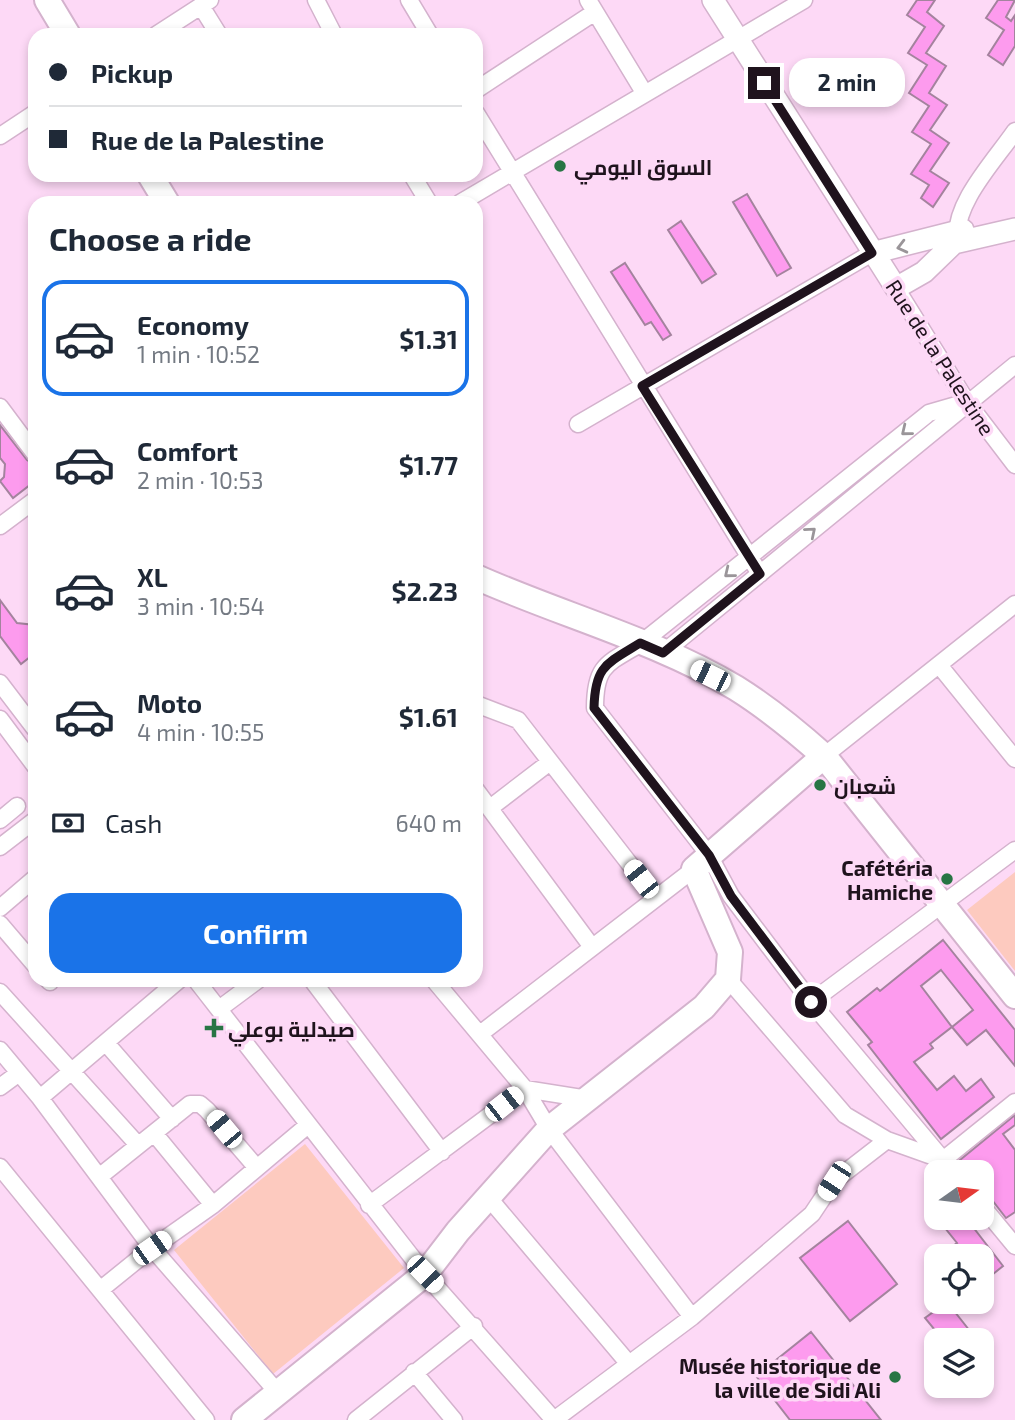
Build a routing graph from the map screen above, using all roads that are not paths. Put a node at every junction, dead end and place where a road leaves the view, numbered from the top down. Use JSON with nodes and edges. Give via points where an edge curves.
{"nodes":[{"id":1,"x":47,"y":0,"type":"edge"},
{"id":2,"x":316,"y":0,"type":"edge"},
{"id":3,"x":409,"y":0,"type":"edge"},
{"id":4,"x":713,"y":0,"type":"edge"},
{"id":5,"x":804,"y":0,"type":"edge"},
{"id":6,"x":206,"y":3,"type":"edge"},
{"id":7,"x":592,"y":6,"type":"edge"},
{"id":8,"x":64,"y":28,"type":"edge"},
{"id":9,"x":167,"y":28,"type":"edge"},
{"id":10,"x":216,"y":28,"type":"edge"},
{"id":11,"x":330,"y":28,"type":"edge"},
{"id":12,"x":424,"y":28,"type":"edge"},
{"id":13,"x":736,"y":40,"type":"junction"},
{"id":14,"x":483,"y":85,"type":"edge"},
{"id":15,"x":645,"y":94,"type":"junction"},
{"id":16,"x":28,"y":118,"type":"edge"},
{"id":17,"x":483,"y":125,"type":"edge"},
{"id":18,"x":1015,"y":131,"type":"edge"},
{"id":19,"x":0,"y":136,"type":"edge"},
{"id":20,"x":511,"y":174,"type":"junction"},
{"id":21,"x":472,"y":196,"type":"edge"},
{"id":22,"x":1015,"y":215,"type":"edge"},
{"id":23,"x":1015,"y":229,"type":"edge"},
{"id":24,"x":957,"y":237,"type":"junction"},
{"id":25,"x":872,"y":253,"type":"junction"},
{"id":26,"x":896,"y":288,"type":"junction"},
{"id":27,"x":1015,"y":365,"type":"edge"},
{"id":28,"x":642,"y":386,"type":"junction"},
{"id":29,"x":967,"y":402,"type":"junction"},
{"id":30,"x":0,"y":407,"type":"edge"},
{"id":31,"x":578,"y":424,"type":"dead end"},
{"id":32,"x":28,"y":435,"type":"edge"},
{"id":33,"x":1015,"y":465,"type":"edge"},
{"id":34,"x":28,"y":505,"type":"edge"},
{"id":35,"x":0,"y":526,"type":"edge"},
{"id":36,"x":749,"y":557,"type":"junction"},
{"id":37,"x":760,"y":574,"type":"junction"},
{"id":38,"x":483,"y":580,"type":"edge"},
{"id":39,"x":1015,"y":604,"type":"edge"},
{"id":40,"x":640,"y":643,"type":"junction"},
{"id":41,"x":663,"y":653,"type":"junction"},
{"id":42,"x":939,"y":665,"type":"junction"},
{"id":43,"x":0,"y":683,"type":"edge"},
{"id":44,"x":483,"y":707,"type":"edge"},
{"id":45,"x":28,"y":720,"type":"edge"},
{"id":46,"x":2,"y":727,"type":"edge"},
{"id":47,"x":824,"y":756,"type":"junction"},
{"id":48,"x":28,"y":758,"type":"edge"},
{"id":49,"x":1015,"y":759,"type":"edge"},
{"id":50,"x":550,"y":762,"type":"junction"},
{"id":51,"x":483,"y":799,"type":"edge"},
{"id":52,"x":17,"y":806,"type":"dead end"},
{"id":53,"x":490,"y":808,"type":"junction"},
{"id":54,"x":0,"y":820,"type":"edge"},
{"id":55,"x":28,"y":825,"type":"edge"},
{"id":56,"x":0,"y":847,"type":"edge"},
{"id":57,"x":1015,"y":850,"type":"edge"},
{"id":58,"x":702,"y":862,"type":"junction"},
{"id":59,"x":28,"y":884,"type":"edge"},
{"id":60,"x":656,"y":898,"type":"junction"},
{"id":61,"x":942,"y":904,"type":"junction"},
{"id":62,"x":0,"y":908,"type":"edge"},
{"id":63,"x":0,"y":924,"type":"edge"},
{"id":64,"x":592,"y":947,"type":"junction"},
{"id":65,"x":28,"y":957,"type":"edge"},
{"id":66,"x":728,"y":979,"type":"junction"},
{"id":67,"x":171,"y":987,"type":"edge"},
{"id":68,"x":202,"y":987,"type":"edge"},
{"id":69,"x":249,"y":987,"type":"edge"},
{"id":70,"x":317,"y":987,"type":"edge"},
{"id":71,"x":440,"y":987,"type":"edge"},
{"id":72,"x":0,"y":992,"type":"edge"},
{"id":73,"x":1015,"y":996,"type":"edge"},
{"id":74,"x":811,"y":1002,"type":"junction"},
{"id":75,"x":219,"y":1009,"type":"junction"},
{"id":76,"x":480,"y":1034,"type":"junction"},
{"id":77,"x":106,"y":1043,"type":"junction"},
{"id":78,"x":0,"y":1050,"type":"edge"},
{"id":79,"x":74,"y":1071,"type":"junction"},
{"id":80,"x":19,"y":1073,"type":"junction"},
{"id":81,"x":0,"y":1087,"type":"edge"},
{"id":82,"x":525,"y":1088,"type":"junction"},
{"id":83,"x":40,"y":1098,"type":"junction"},
{"id":84,"x":588,"y":1099,"type":"junction"},
{"id":85,"x":1015,"y":1102,"type":"edge"},
{"id":86,"x":172,"y":1119,"type":"junction"},
{"id":87,"x":308,"y":1125,"type":"junction"},
{"id":88,"x":549,"y":1129,"type":"junction"},
{"id":89,"x":154,"y":1133,"type":"junction"},
{"id":90,"x":887,"y":1140,"type":"junction"},
{"id":91,"x":138,"y":1145,"type":"junction"},
{"id":92,"x":442,"y":1152,"type":"junction"},
{"id":93,"x":943,"y":1160,"type":"junction"},
{"id":94,"x":0,"y":1167,"type":"edge"},
{"id":95,"x":257,"y":1168,"type":"junction"},
{"id":96,"x":99,"y":1177,"type":"junction"},
{"id":97,"x":488,"y":1197,"type":"junction"},
{"id":98,"x":213,"y":1205,"type":"junction"},
{"id":99,"x":369,"y":1205,"type":"junction"},
{"id":100,"x":994,"y":1221,"type":"edge"},
{"id":101,"x":1015,"y":1246,"type":"edge"},
{"id":102,"x":152,"y":1248,"type":"junction"},
{"id":103,"x":425,"y":1274,"type":"junction"},
{"id":104,"x":100,"y":1290,"type":"junction"},
{"id":105,"x":692,"y":1317,"type":"junction"},
{"id":106,"x":474,"y":1326,"type":"junction"},
{"id":107,"x":629,"y":1364,"type":"junction"},
{"id":108,"x":414,"y":1372,"type":"junction"},
{"id":109,"x":279,"y":1394,"type":"junction"},
{"id":110,"x":206,"y":1420,"type":"edge"},
{"id":111,"x":244,"y":1420,"type":"edge"},
{"id":112,"x":356,"y":1420,"type":"edge"},
{"id":113,"x":454,"y":1420,"type":"edge"},
{"id":114,"x":554,"y":1420,"type":"edge"}],
"edges":[{"from":1,"to":8,"type":"main road"},
{"from":2,"to":11,"type":"street"},
{"from":3,"to":12,"type":"street"},
{"from":4,"to":13,"type":"main road","name":"Rue de la Palestine"},
{"from":5,"to":13,"type":"street"},
{"from":6,"to":9,"type":"street"},
{"from":6,"to":10,"type":"street"},
{"from":7,"to":14,"type":"street"},
{"from":7,"to":15,"type":"street"},
{"from":13,"to":15,"type":"street"},
{"from":13,"to":25,"type":"main road","name":"Rue de la Palestine"},
{"from":15,"to":20,"type":"street"},
{"from":16,"to":19,"type":"street"},
{"from":17,"to":20,"type":"street"},
{"from":18,"to":24,"type":"street","via":[[966,202]]},
{"from":20,"to":21,"type":"street"},
{"from":20,"to":28,"type":"street"},
{"from":22,"to":24,"type":"main road"},
{"from":23,"to":24,"type":"main road"},
{"from":24,"to":25,"type":"main road","one_way":true},
{"from":24,"to":26,"type":"main road","via":[[924,272]]},
{"from":25,"to":26,"type":"main road","name":"Rue de la Palestine"},
{"from":25,"to":28,"type":"street"},
{"from":26,"to":29,"type":"street","name":"Rue de la Palestine"},
{"from":27,"to":29,"type":"street"},
{"from":28,"to":31,"type":"street"},
{"from":28,"to":36,"type":"street"},
{"from":29,"to":33,"type":"street","name":"Rue de la Palestine"},
{"from":29,"to":36,"type":"street","one_way":true,"via":[[929,413]]},
{"from":37,"to":29,"type":"street","one_way":true},
{"from":30,"to":32,"type":"street"},
{"from":34,"to":35,"type":"street"},
{"from":36,"to":37,"type":"street"},
{"from":36,"to":40,"type":"street","one_way":true},
{"from":37,"to":41,"type":"street"},
{"from":38,"to":40,"type":"main road"},
{"from":39,"to":42,"type":"street"},
{"from":40,"to":41,"type":"main road"},
{"from":40,"to":58,"type":"street","via":[[609,662],[595,681],[594,708]]},
{"from":41,"to":47,"type":"main road","via":[[734,687],[787,723]]},
{"from":42,"to":47,"type":"street"},
{"from":42,"to":49,"type":"street"},
{"from":43,"to":45,"type":"street"},
{"from":44,"to":50,"type":"street","via":[[518,720]]},
{"from":46,"to":48,"type":"street"},
{"from":47,"to":58,"type":"main road"},
{"from":47,"to":61,"type":"main road"},
{"from":50,"to":53,"type":"street"},
{"from":50,"to":60,"type":"street"},
{"from":51,"to":53,"type":"street"},
{"from":52,"to":54,"type":"street"},
{"from":53,"to":64,"type":"street"},
{"from":55,"to":56,"type":"street"},
{"from":57,"to":61,"type":"street"},
{"from":58,"to":60,"type":"street"},
{"from":58,"to":66,"type":"main road","via":[[730,952]]},
{"from":58,"to":74,"type":"street"},
{"from":59,"to":62,"type":"street"},
{"from":60,"to":64,"type":"street"},
{"from":61,"to":73,"type":"main road"},
{"from":61,"to":74,"type":"street"},
{"from":63,"to":65,"type":"street"},
{"from":64,"to":76,"type":"street"},
{"from":66,"to":84,"type":"main road","via":[[704,1007]]},
{"from":66,"to":90,"type":"street","via":[[845,1115]]},
{"from":67,"to":77,"type":"street"},
{"from":68,"to":75,"type":"street"},
{"from":69,"to":75,"type":"street"},
{"from":70,"to":92,"type":"street"},
{"from":71,"to":76,"type":"street"},
{"from":72,"to":79,"type":"street"},
{"from":74,"to":93,"type":"street"},
{"from":75,"to":87,"type":"street"},
{"from":76,"to":82,"type":"street"},
{"from":77,"to":79,"type":"street"},
{"from":77,"to":86,"type":"street"},
{"from":78,"to":80,"type":"street"},
{"from":79,"to":83,"type":"street"},
{"from":79,"to":91,"type":"street"},
{"from":80,"to":81,"type":"street"},
{"from":80,"to":83,"type":"street"},
{"from":82,"to":84,"type":"street"},
{"from":82,"to":88,"type":"street"},
{"from":82,"to":92,"type":"street"},
{"from":83,"to":96,"type":"street"},
{"from":84,"to":88,"type":"main road"},
{"from":85,"to":93,"type":"street"},
{"from":86,"to":89,"type":"street"},
{"from":86,"to":95,"type":"street","via":[[190,1104],[200,1104]]},
{"from":87,"to":95,"type":"street"},
{"from":87,"to":99,"type":"street"},
{"from":88,"to":97,"type":"main road"},
{"from":88,"to":105,"type":"street"},
{"from":89,"to":91,"type":"street"},
{"from":89,"to":98,"type":"street"},
{"from":90,"to":93,"type":"street"},
{"from":90,"to":105,"type":"street","via":[[834,1181],[812,1214]]},
{"from":91,"to":96,"type":"street"},
{"from":92,"to":99,"type":"street"},
{"from":94,"to":104,"type":"street"},
{"from":95,"to":98,"type":"street"},
{"from":96,"to":102,"type":"street"},
{"from":97,"to":103,"type":"main road"},
{"from":97,"to":107,"type":"street"},
{"from":98,"to":102,"type":"street"},
{"from":99,"to":103,"type":"street"},
{"from":100,"to":101,"type":"street"},
{"from":102,"to":104,"type":"street"},
{"from":102,"to":109,"type":"street"},
{"from":103,"to":106,"type":"street"},
{"from":103,"to":109,"type":"main road"},
{"from":104,"to":110,"type":"street"},
{"from":105,"to":107,"type":"street"},
{"from":106,"to":108,"type":"street"},
{"from":106,"to":114,"type":"street"},
{"from":107,"to":114,"type":"street"},
{"from":108,"to":112,"type":"street"},
{"from":108,"to":113,"type":"street"},
{"from":109,"to":111,"type":"main road"}]}
